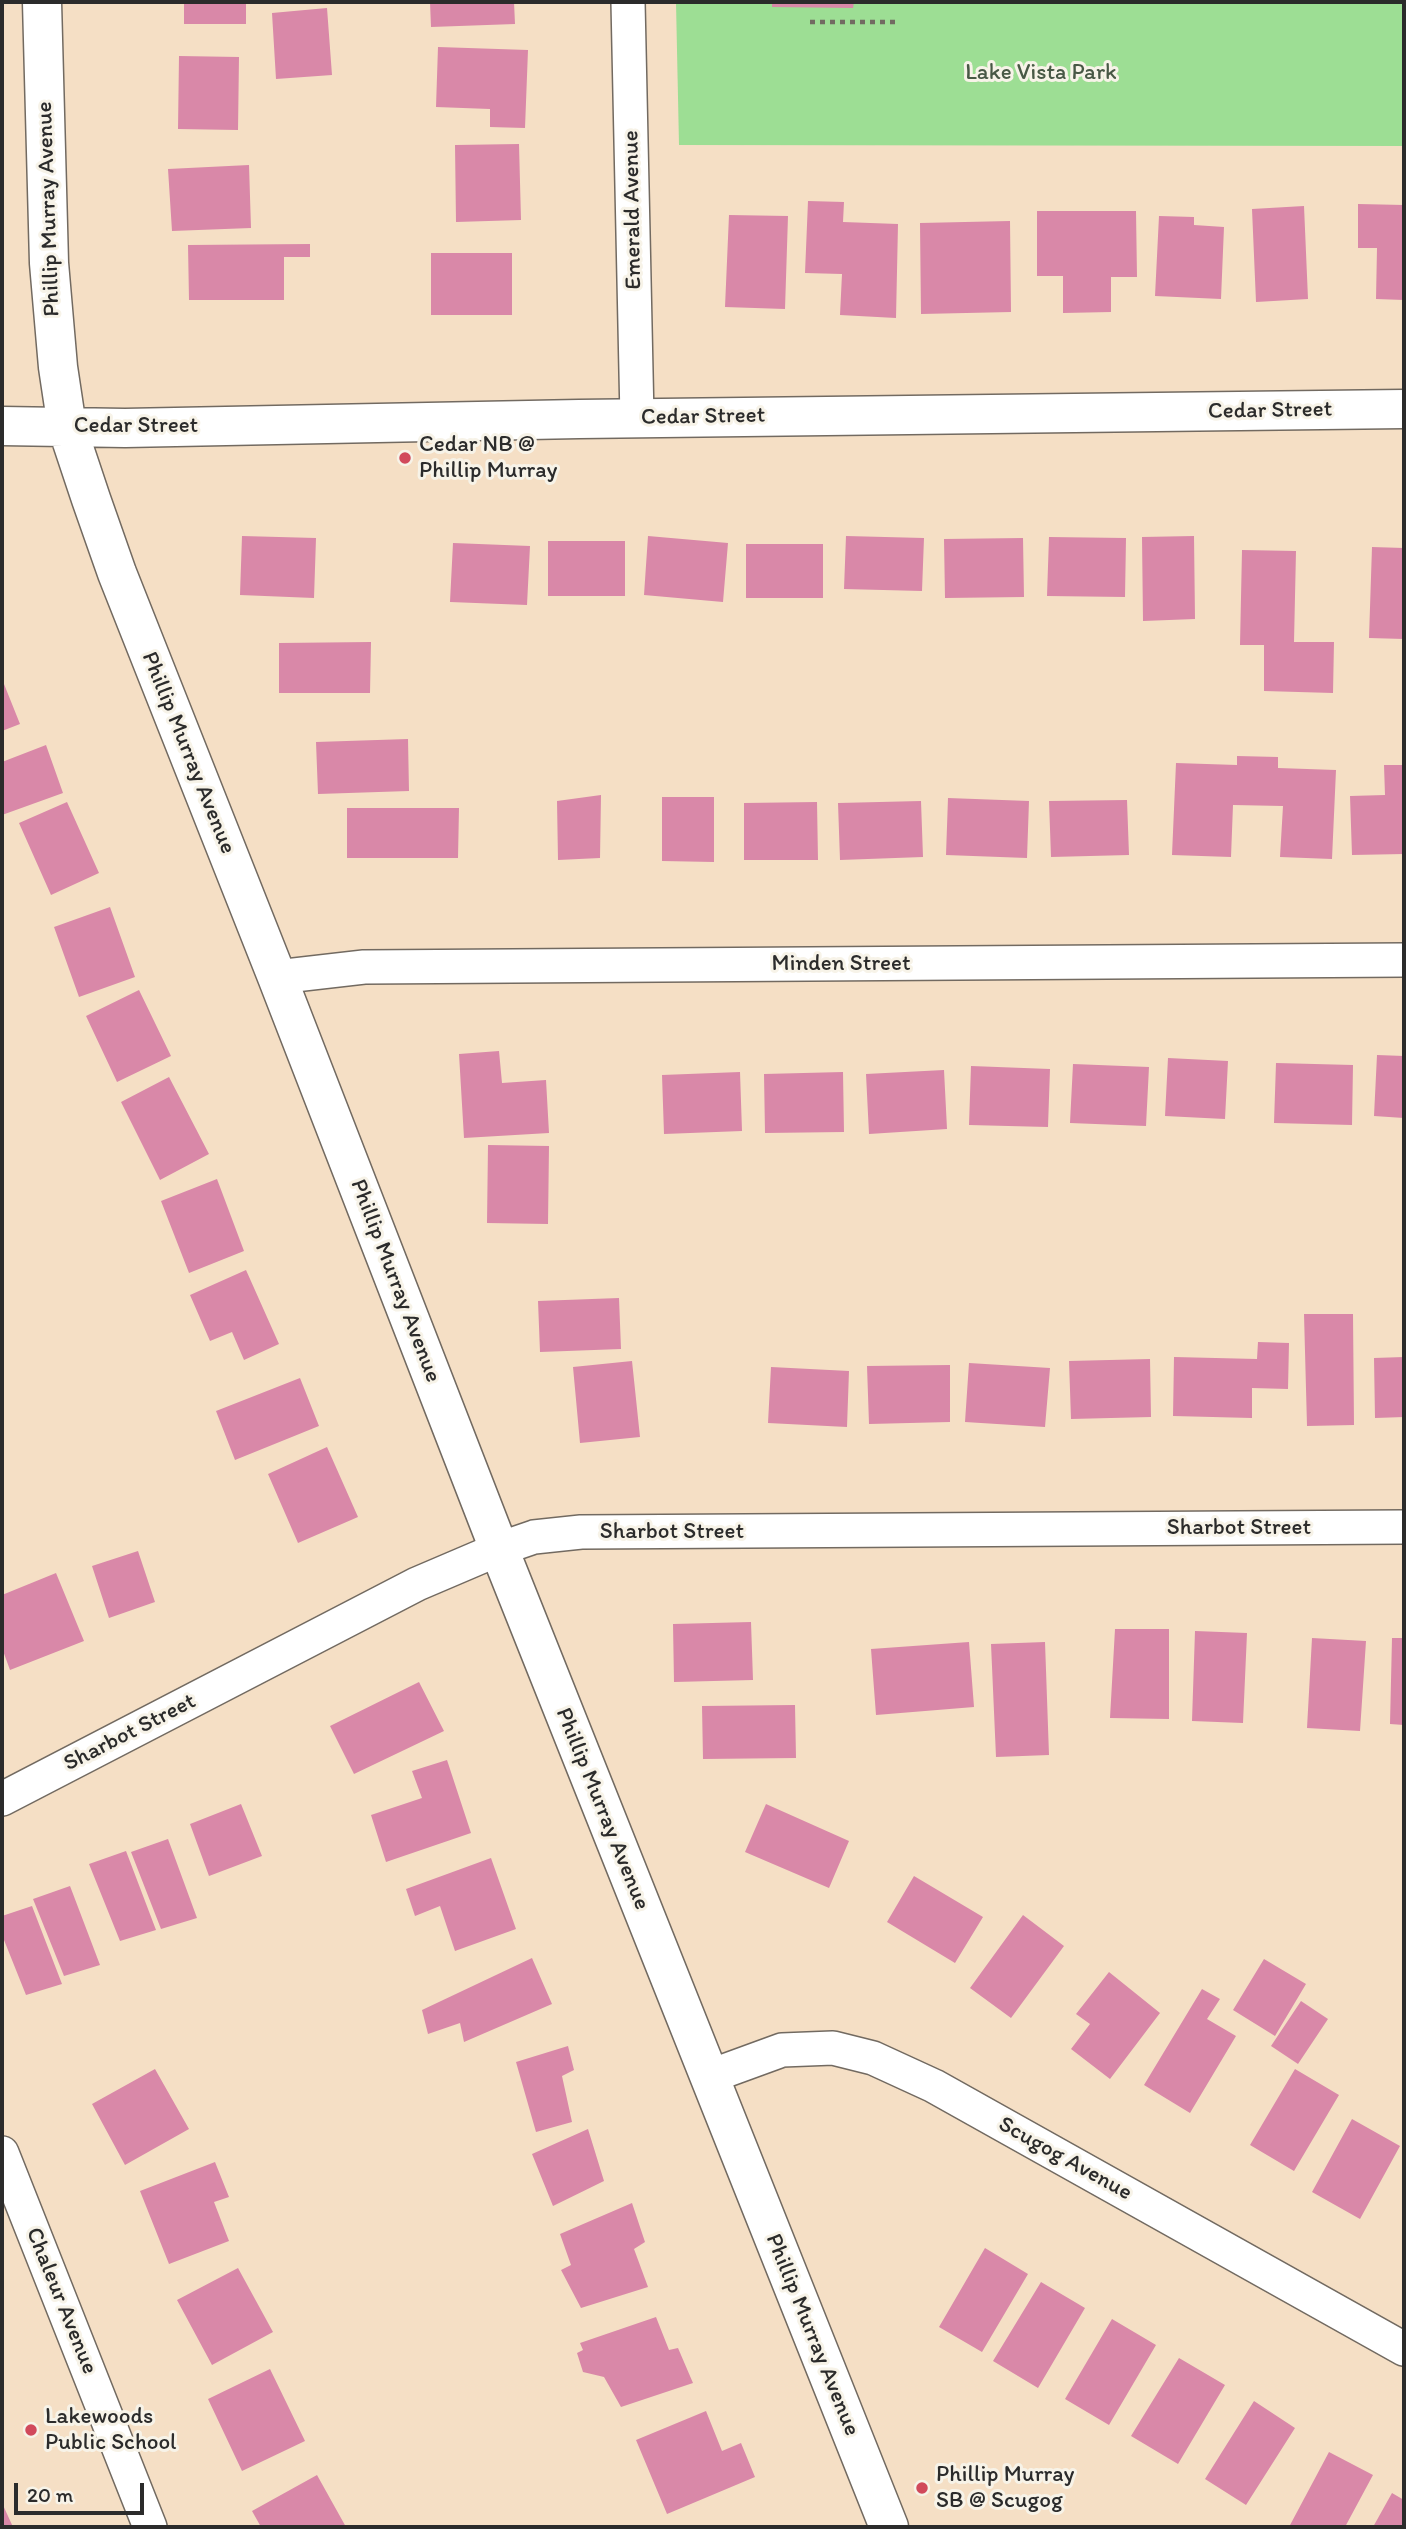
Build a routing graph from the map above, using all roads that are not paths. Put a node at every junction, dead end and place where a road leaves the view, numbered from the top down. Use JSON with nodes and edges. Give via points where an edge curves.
{"nodes":[{"id":1,"x":42,"y":2,"type":"edge"},
{"id":2,"x":628,"y":2,"type":"edge"},
{"id":3,"x":1404,"y":409,"type":"edge"},
{"id":4,"x":637,"y":418,"type":"junction"},
{"id":5,"x":2,"y":426,"type":"edge"},
{"id":6,"x":67,"y":427,"type":"junction"},
{"id":7,"x":1404,"y":960,"type":"edge"},
{"id":8,"x":277,"y":978,"type":"junction"},
{"id":9,"x":1404,"y":1527,"type":"edge"},
{"id":10,"x":499,"y":1549,"type":"junction"},
{"id":11,"x":2,"y":1798,"type":"edge"},
{"id":12,"x":708,"y":2077,"type":"junction"},
{"id":13,"x":2,"y":2153,"type":"edge"},
{"id":14,"x":1404,"y":2349,"type":"edge"},
{"id":15,"x":150,"y":2527,"type":"edge"},
{"id":16,"x":889,"y":2527,"type":"edge"}],
"edges":[{"from":1,"to":6,"type":"street","name":"Phillip Murray Avenue","via":[[49,263]]},
{"from":2,"to":4,"type":"street","name":"Emerald Avenue"},
{"from":3,"to":4,"type":"street","name":"Cedar Street"},
{"from":4,"to":6,"type":"street","name":"Cedar Street"},
{"from":5,"to":6,"type":"street","name":"Cedar Street"},
{"from":6,"to":8,"type":"street","name":"Phillip Murray Avenue","via":[[117,573]]},
{"from":7,"to":8,"type":"street","name":"Minden Street","via":[[364,967]]},
{"from":8,"to":10,"type":"street","name":"Phillip Murray Avenue"},
{"from":9,"to":10,"type":"street","name":"Sharbot Street","via":[[581,1532],[534,1537]]},
{"from":10,"to":11,"type":"street","name":"Sharbot Street","via":[[417,1584]]},
{"from":10,"to":12,"type":"street","name":"Phillip Murray Avenue"},
{"from":12,"to":14,"type":"street","name":"Scugog Avenue","via":[[782,2050],[832,2048],[873,2058],[934,2086]]},
{"from":12,"to":16,"type":"street","name":"Phillip Murray Avenue"},
{"from":13,"to":15,"type":"street","name":"Chaleur Avenue"}]}
